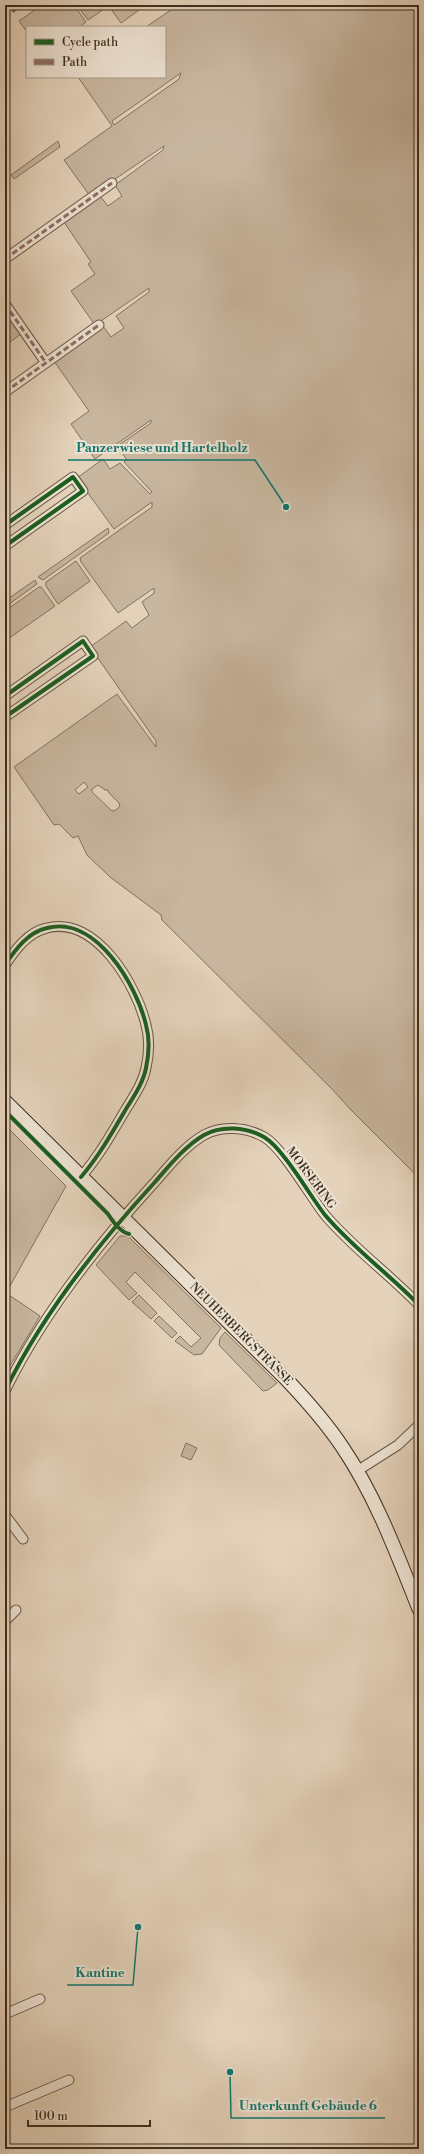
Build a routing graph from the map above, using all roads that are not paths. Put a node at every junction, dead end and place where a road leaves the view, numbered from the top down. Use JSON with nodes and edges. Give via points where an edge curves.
{"nodes":[{"id":1,"x":112,"y":183,"type":"dead end"},
{"id":2,"x":5,"y":259,"type":"edge"},
{"id":3,"x":5,"y":304,"type":"edge"},
{"id":4,"x":100,"y":325,"type":"dead end"},
{"id":5,"x":46,"y":362,"type":"junction"},
{"id":6,"x":5,"y":392,"type":"edge"},
{"id":7,"x":8,"y":523,"type":"edge"},
{"id":8,"x":21,"y":535,"type":"junction"},
{"id":9,"x":5,"y":546,"type":"edge"},
{"id":10,"x":5,"y":696,"type":"edge"},
{"id":11,"x":5,"y":717,"type":"edge"},
{"id":12,"x":5,"y":965,"type":"edge"},
{"id":13,"x":5,"y":1101,"type":"edge"},
{"id":14,"x":82,"y":1177,"type":"junction"},
{"id":15,"x":123,"y":1218,"type":"junction"},
{"id":16,"x":419,"y":1305,"type":"edge"},
{"id":17,"x":5,"y":1391,"type":"edge"},
{"id":18,"x":419,"y":1425,"type":"edge"},
{"id":19,"x":357,"y":1471,"type":"junction"},
{"id":20,"x":5,"y":1515,"type":"edge"},
{"id":21,"x":23,"y":1539,"type":"dead end"},
{"id":22,"x":419,"y":1608,"type":"edge"},
{"id":23,"x":16,"y":1610,"type":"dead end"},
{"id":24,"x":5,"y":1621,"type":"edge"},
{"id":25,"x":40,"y":1999,"type":"dead end"},
{"id":26,"x":5,"y":2014,"type":"edge"},
{"id":27,"x":69,"y":2080,"type":"dead end"},
{"id":28,"x":5,"y":2107,"type":"edge"},
{"id":29,"x":5,"y":2145,"type":"edge"},
{"id":30,"x":7,"y":2149,"type":"edge"}],
"edges":[{"from":1,"to":2,"type":"street"},
{"from":3,"to":5,"type":"street"},
{"from":4,"to":5,"type":"street"},
{"from":5,"to":6,"type":"street"},
{"from":7,"to":8,"type":"street"},
{"from":7,"to":8,"type":"street","via":[[73,477],[83,491]]},
{"from":8,"to":9,"type":"street"},
{"from":10,"to":11,"type":"street","via":[[83,641],[93,656]]},
{"from":12,"to":14,"type":"street","via":[[17,949],[35,933],[53,926],[67,927],[82,932],[111,956],[124,973],[142,1009],[149,1042],[146,1069],[140,1086],[98,1158]]},
{"from":13,"to":14,"type":"main road","name":"NEUHERBERGSTRASSE"},
{"from":14,"to":15,"type":"main road","name":"NEUHERBERGSTRASSE"},
{"from":15,"to":16,"type":"street","name":"MORSERING","via":[[196,1140],[216,1131],[234,1128],[252,1132],[265,1138],[277,1149],[325,1215]]},
{"from":15,"to":17,"type":"street","name":"MORSERING","via":[[59,1303]]},
{"from":15,"to":19,"type":"main road","name":"NEUHERBERGSTRASSE","via":[[304,1398],[344,1449]]},
{"from":18,"to":19,"type":"street","via":[[398,1445]]},
{"from":19,"to":22,"type":"main road","name":"NEUHERBERGSTRASSE"},
{"from":20,"to":21,"type":"street"},
{"from":23,"to":24,"type":"street"},
{"from":25,"to":26,"type":"street"},
{"from":27,"to":28,"type":"street"},
{"from":29,"to":30,"type":"street"}]}
